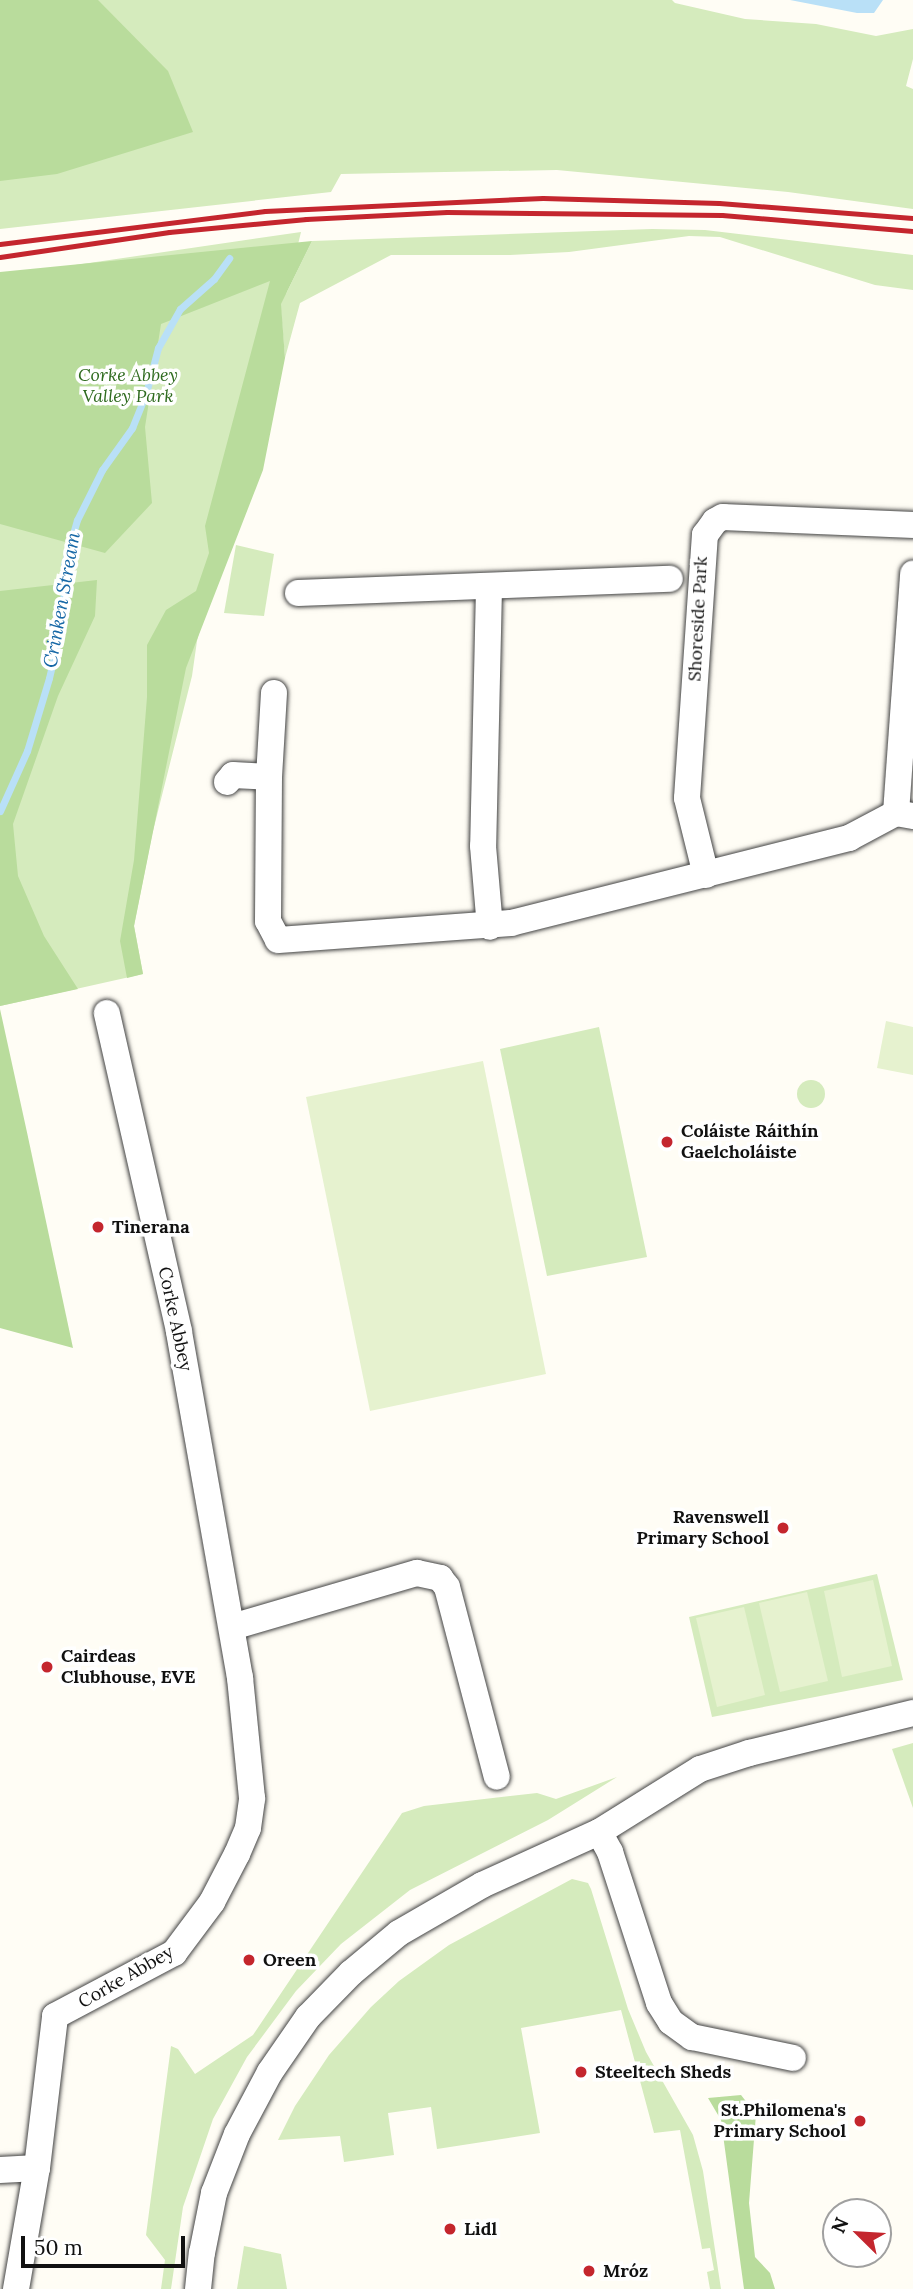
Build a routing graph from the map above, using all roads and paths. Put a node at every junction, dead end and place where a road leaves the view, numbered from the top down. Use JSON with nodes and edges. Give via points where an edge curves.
{"nodes":[{"id":1,"x":913,"y":525,"type":"edge"},
{"id":2,"x":913,"y":574,"type":"edge"},
{"id":3,"x":670,"y":579,"type":"dead end"},
{"id":4,"x":489,"y":588,"type":"junction"},
{"id":5,"x":298,"y":593,"type":"dead end"},
{"id":6,"x":274,"y":693,"type":"dead end"},
{"id":7,"x":269,"y":777,"type":"junction"},
{"id":8,"x":227,"y":782,"type":"dead end"},
{"id":9,"x":904,"y":815,"type":"edge"},
{"id":10,"x":706,"y":875,"type":"junction"},
{"id":11,"x":490,"y":927,"type":"junction"},
{"id":12,"x":107,"y":1013,"type":"dead end"},
{"id":13,"x":232,"y":1627,"type":"junction"},
{"id":14,"x":913,"y":1713,"type":"edge"},
{"id":15,"x":497,"y":1777,"type":"dead end"},
{"id":16,"x":599,"y":1832,"type":"junction"},
{"id":17,"x":793,"y":2058,"type":"dead end"},
{"id":18,"x":37,"y":2168,"type":"junction"},
{"id":19,"x":0,"y":2171,"type":"edge"},
{"id":20,"x":16,"y":2289,"type":"edge"},
{"id":21,"x":198,"y":2289,"type":"edge"}],
"edges":[{"from":1,"to":10,"type":"street","name":"Shoreside Park","via":[[723,517],[705,535],[687,798]]},
{"from":2,"to":9,"type":"street"},
{"from":3,"to":4,"type":"street","name":"Shoreside Park"},
{"from":4,"to":5,"type":"street","name":"Shoreside Park"},
{"from":4,"to":11,"type":"street","via":[[483,846]]},
{"from":6,"to":7,"type":"street"},
{"from":7,"to":8,"type":"street","via":[[233,775]]},
{"from":7,"to":11,"type":"street","via":[[268,921],[278,940]]},
{"from":9,"to":10,"type":"street","via":[[849,838]]},
{"from":10,"to":11,"type":"street"},
{"from":12,"to":13,"type":"street","name":"Corke Abbey","via":[[179,1331]]},
{"from":13,"to":15,"type":"street","via":[[417,1573],[440,1578],[447,1587]]},
{"from":13,"to":18,"type":"street","name":"Corke Abbey","via":[[252,1798],[245,1837],[212,1902],[174,1953],[55,2016]]},
{"from":14,"to":16,"type":"street","via":[[700,1769]]},
{"from":16,"to":17,"type":"street","via":[[610,1852],[659,2003],[671,2022],[692,2037]]},
{"from":16,"to":21,"type":"street","via":[[430,1913],[351,1973],[308,2017],[270,2072],[237,2134],[215,2193]]},
{"from":18,"to":19,"type":"street"},
{"from":18,"to":20,"type":"street","name":"Corke Abbey"}]}
